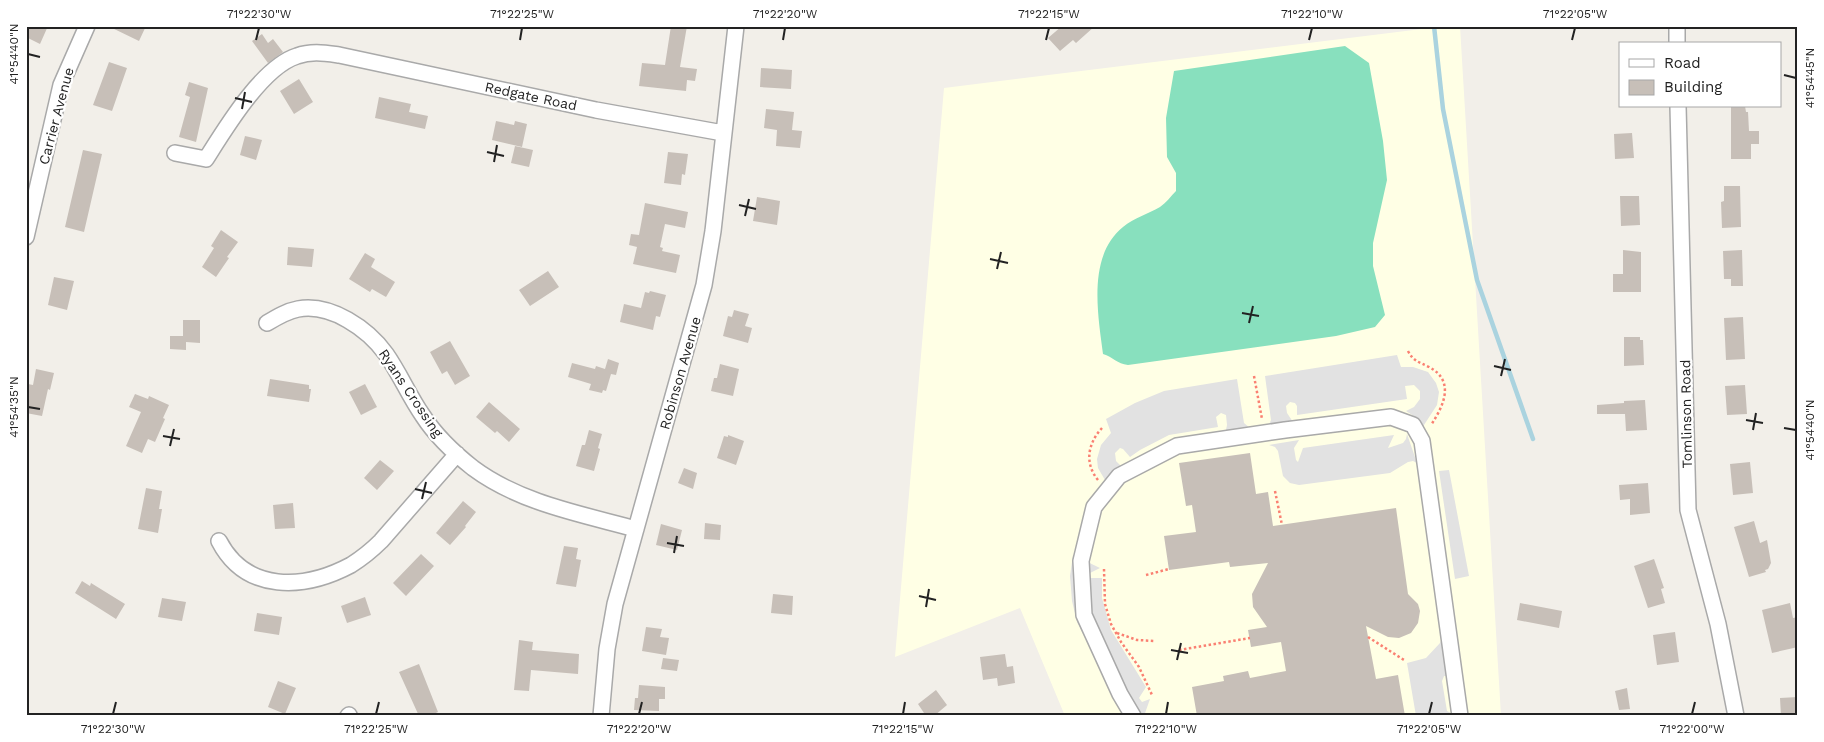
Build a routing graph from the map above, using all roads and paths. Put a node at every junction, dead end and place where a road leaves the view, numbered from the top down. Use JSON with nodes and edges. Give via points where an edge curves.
{"nodes":[{"id":1,"x":87,"y":26,"type":"edge"},
{"id":2,"x":736,"y":26,"type":"edge"},
{"id":3,"x":1677,"y":26,"type":"edge"},
{"id":4,"x":1677,"y":42,"type":"edge"},
{"id":5,"x":1678,"y":108,"type":"edge"},
{"id":6,"x":723,"y":134,"type":"junction"},
{"id":7,"x":175,"y":153,"type":"dead end"},
{"id":8,"x":26,"y":237,"type":"edge"},
{"id":9,"x":267,"y":323,"type":"dead end"},
{"id":10,"x":1408,"y":350,"type":"dead end"},
{"id":11,"x":1254,"y":376,"type":"dead end"},
{"id":12,"x":1262,"y":420,"type":"dead end"},
{"id":13,"x":1430,"y":426,"type":"dead end"},
{"id":14,"x":1102,"y":428,"type":"dead end"},
{"id":15,"x":457,"y":454,"type":"junction"},
{"id":16,"x":1102,"y":485,"type":"dead end"},
{"id":17,"x":1275,"y":491,"type":"dead end"},
{"id":18,"x":1282,"y":525,"type":"dead end"},
{"id":19,"x":636,"y":529,"type":"junction"},
{"id":20,"x":219,"y":541,"type":"dead end"},
{"id":21,"x":1104,"y":569,"type":"dead end"},
{"id":22,"x":1169,"y":569,"type":"dead end"},
{"id":23,"x":1146,"y":575,"type":"dead end"},
{"id":24,"x":1115,"y":632,"type":"junction"},
{"id":25,"x":1368,"y":637,"type":"dead end"},
{"id":26,"x":1250,"y":638,"type":"dead end"},
{"id":27,"x":1154,"y":641,"type":"dead end"},
{"id":28,"x":1179,"y":650,"type":"dead end"},
{"id":29,"x":1404,"y":660,"type":"dead end"},
{"id":30,"x":1152,"y":695,"type":"dead end"},
{"id":31,"x":601,"y":716,"type":"edge"},
{"id":32,"x":1133,"y":716,"type":"edge"},
{"id":33,"x":1460,"y":716,"type":"edge"},
{"id":34,"x":1736,"y":716,"type":"edge"}],
"edges":[{"from":1,"to":8,"type":"street","name":"Carrier Avenue","via":[[62,85]]},
{"from":2,"to":6,"type":"street","name":"Robinson Avenue"},
{"from":3,"to":4,"type":"street"},
{"from":5,"to":34,"type":"street","name":"Tomlinson Road","via":[[1688,510],[1718,624]]},
{"from":6,"to":7,"type":"street","name":"Redgate Road","via":[[320,52],[284,62],[274,71],[228,124],[206,159]]},
{"from":6,"to":19,"type":"street","name":"Robinson Avenue","via":[[704,285]]},
{"from":9,"to":15,"type":"street","name":"Ryans Crossing","via":[[288,312],[312,308],[359,327],[385,353],[424,418]]},
{"from":10,"to":13,"type":"path","via":[[1411,358],[1434,370],[1442,382],[1444,403]]},
{"from":11,"to":12,"type":"path"},
{"from":14,"to":16,"type":"path","via":[[1090,445],[1089,456],[1090,467]]},
{"from":15,"to":19,"type":"street","name":"Ryans Crossing","via":[[474,468],[516,492]]},
{"from":15,"to":20,"type":"street","via":[[381,541],[367,554],[337,571],[294,582],[263,580],[251,576],[231,560]]},
{"from":17,"to":18,"type":"path"},
{"from":19,"to":31,"type":"street","name":"Robinson Avenue","via":[[610,625]]},
{"from":21,"to":24,"type":"path","via":[[1105,604]]},
{"from":22,"to":23,"type":"path"},
{"from":24,"to":27,"type":"path","via":[[1137,640]]},
{"from":24,"to":30,"type":"path","via":[[1139,667]]},
{"from":25,"to":29,"type":"path"},
{"from":26,"to":28,"type":"path"},
{"from":32,"to":33,"type":"street","via":[[1084,615],[1081,561],[1094,506],[1120,476],[1177,446],[1391,417],[1413,425],[1422,441]]}]}
